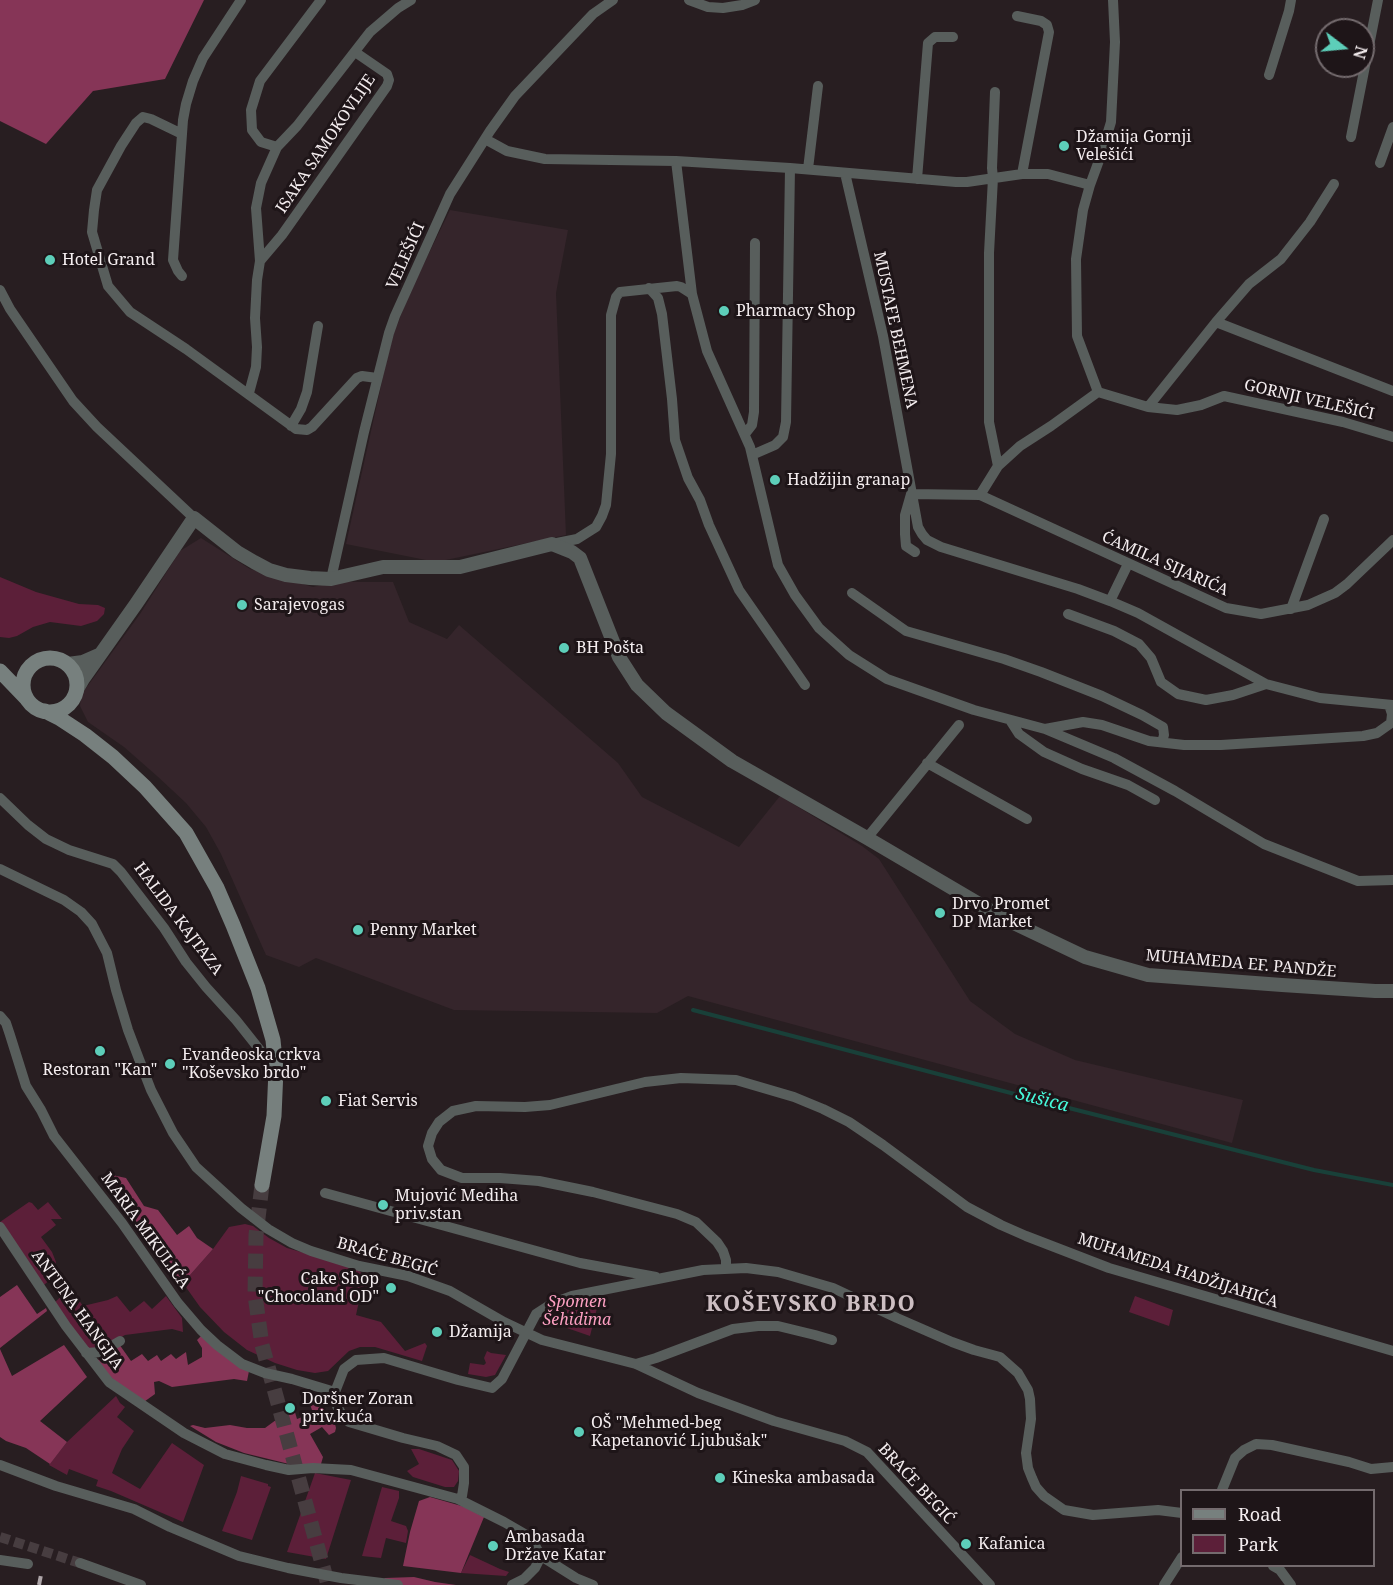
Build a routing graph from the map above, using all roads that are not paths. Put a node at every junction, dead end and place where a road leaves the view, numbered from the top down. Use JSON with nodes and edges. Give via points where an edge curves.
{"nodes":[{"id":1,"x":241,"y":0,"type":"edge"},
{"id":2,"x":321,"y":0,"type":"edge"},
{"id":3,"x":411,"y":0,"type":"edge"},
{"id":4,"x":613,"y":0,"type":"edge"},
{"id":5,"x":689,"y":0,"type":"edge"},
{"id":6,"x":755,"y":0,"type":"edge"},
{"id":7,"x":1113,"y":0,"type":"edge"},
{"id":8,"x":1291,"y":0,"type":"edge"},
{"id":9,"x":1378,"y":0,"type":"edge"},
{"id":10,"x":1017,"y":16,"type":"dead end"},
{"id":11,"x":952,"y":37,"type":"dead end"},
{"id":12,"x":355,"y":52,"type":"junction"},
{"id":13,"x":1269,"y":75,"type":"dead end"},
{"id":14,"x":818,"y":86,"type":"dead end"},
{"id":15,"x":995,"y":92,"type":"dead end"},
{"id":16,"x":1393,"y":127,"type":"edge"},
{"id":17,"x":182,"y":134,"type":"junction"},
{"id":18,"x":1351,"y":137,"type":"dead end"},
{"id":19,"x":485,"y":140,"type":"junction"},
{"id":20,"x":277,"y":147,"type":"junction"},
{"id":21,"x":675,"y":161,"type":"junction"},
{"id":22,"x":1380,"y":163,"type":"dead end"},
{"id":23,"x":790,"y":168,"type":"junction"},
{"id":24,"x":808,"y":170,"type":"junction"},
{"id":25,"x":845,"y":173,"type":"junction"},
{"id":26,"x":1022,"y":174,"type":"junction"},
{"id":27,"x":993,"y":178,"type":"junction"},
{"id":28,"x":917,"y":179,"type":"junction"},
{"id":29,"x":1334,"y":184,"type":"dead end"},
{"id":30,"x":1090,"y":185,"type":"junction"},
{"id":31,"x":755,"y":243,"type":"dead end"},
{"id":32,"x":260,"y":261,"type":"junction"},
{"id":33,"x":182,"y":276,"type":"dead end"},
{"id":34,"x":649,"y":288,"type":"junction"},
{"id":35,"x":0,"y":290,"type":"edge"},
{"id":36,"x":692,"y":294,"type":"junction"},
{"id":37,"x":1216,"y":322,"type":"junction"},
{"id":38,"x":318,"y":326,"type":"dead end"},
{"id":39,"x":377,"y":378,"type":"junction"},
{"id":40,"x":1393,"y":390,"type":"edge"},
{"id":41,"x":1098,"y":392,"type":"junction"},
{"id":42,"x":249,"y":393,"type":"junction"},
{"id":43,"x":1148,"y":407,"type":"junction"},
{"id":44,"x":291,"y":426,"type":"junction"},
{"id":45,"x":745,"y":434,"type":"junction"},
{"id":46,"x":1393,"y":436,"type":"edge"},
{"id":47,"x":752,"y":455,"type":"junction"},
{"id":48,"x":998,"y":466,"type":"junction"},
{"id":49,"x":911,"y":494,"type":"junction"},
{"id":50,"x":980,"y":495,"type":"junction"},
{"id":51,"x":194,"y":518,"type":"junction"},
{"id":52,"x":1324,"y":519,"type":"dead end"},
{"id":53,"x":1393,"y":540,"type":"edge"},
{"id":54,"x":552,"y":544,"type":"junction"},
{"id":55,"x":915,"y":552,"type":"dead end"},
{"id":56,"x":1128,"y":564,"type":"junction"},
{"id":57,"x":331,"y":579,"type":"junction"},
{"id":58,"x":852,"y":592,"type":"dead end"},
{"id":59,"x":1110,"y":601,"type":"junction"},
{"id":60,"x":1291,"y":609,"type":"junction"},
{"id":61,"x":1068,"y":614,"type":"dead end"},
{"id":62,"x":101,"y":654,"type":"junction"},
{"id":63,"x":0,"y":663,"type":"edge"},
{"id":64,"x":68,"y":664,"type":"junction"},
{"id":65,"x":31,"y":667,"type":"junction"},
{"id":66,"x":0,"y":671,"type":"edge"},
{"id":67,"x":1266,"y":684,"type":"junction"},
{"id":68,"x":806,"y":685,"type":"dead end"},
{"id":69,"x":74,"y":696,"type":"junction"},
{"id":70,"x":29,"y":702,"type":"junction"},
{"id":71,"x":1391,"y":705,"type":"edge"},
{"id":72,"x":45,"y":711,"type":"junction"},
{"id":73,"x":1010,"y":720,"type":"junction"},
{"id":74,"x":959,"y":725,"type":"dead end"},
{"id":75,"x":1045,"y":729,"type":"junction"},
{"id":76,"x":85,"y":735,"type":"junction"},
{"id":77,"x":1162,"y":742,"type":"junction"},
{"id":78,"x":927,"y":763,"type":"junction"},
{"id":79,"x":0,"y":798,"type":"edge"},
{"id":80,"x":1155,"y":800,"type":"dead end"},
{"id":81,"x":1027,"y":819,"type":"dead end"},
{"id":82,"x":867,"y":838,"type":"junction"},
{"id":83,"x":0,"y":869,"type":"edge"},
{"id":84,"x":1393,"y":879,"type":"edge"},
{"id":85,"x":1393,"y":991,"type":"edge"},
{"id":86,"x":0,"y":1016,"type":"edge"},
{"id":87,"x":276,"y":1070,"type":"junction"},
{"id":88,"x":262,"y":1185,"type":"tunnel mouth"},
{"id":89,"x":325,"y":1193,"type":"dead end"},
{"id":90,"x":0,"y":1227,"type":"edge"},
{"id":91,"x":726,"y":1268,"type":"junction"},
{"id":92,"x":662,"y":1278,"type":"junction"},
{"id":93,"x":525,"y":1332,"type":"junction"},
{"id":94,"x":832,"y":1340,"type":"dead end"},
{"id":95,"x":120,"y":1341,"type":"dead end"},
{"id":96,"x":1393,"y":1352,"type":"edge"},
{"id":97,"x":86,"y":1353,"type":"junction"},
{"id":98,"x":636,"y":1364,"type":"junction"},
{"id":99,"x":335,"y":1392,"type":"junction"},
{"id":100,"x":0,"y":1466,"type":"edge"},
{"id":101,"x":1393,"y":1467,"type":"edge"},
{"id":102,"x":1223,"y":1489,"type":"edge"},
{"id":103,"x":458,"y":1499,"type":"junction"},
{"id":104,"x":1180,"y":1514,"type":"edge"},
{"id":105,"x":541,"y":1556,"type":"junction"},
{"id":106,"x":0,"y":1560,"type":"edge"},
{"id":107,"x":1180,"y":1560,"type":"edge"},
{"id":108,"x":80,"y":1563,"type":"tunnel mouth"},
{"id":109,"x":28,"y":1564,"type":"dead end"},
{"id":110,"x":1275,"y":1567,"type":"edge"},
{"id":111,"x":141,"y":1585,"type":"edge"},
{"id":112,"x":398,"y":1585,"type":"edge"},
{"id":113,"x":512,"y":1585,"type":"edge"},
{"id":114,"x":593,"y":1585,"type":"edge"},
{"id":115,"x":990,"y":1585,"type":"edge"},
{"id":116,"x":1164,"y":1585,"type":"edge"},
{"id":117,"x":1292,"y":1585,"type":"edge"}],
"edges":[{"from":1,"to":17,"type":"street","via":[[203,58],[186,104]]},
{"from":2,"to":20,"type":"street","via":[[260,81],[251,110],[252,130],[261,142]]},
{"from":3,"to":12,"type":"street","name":"ISAKA SAMOKOVLIJE","via":[[370,32]]},
{"from":4,"to":19,"type":"street","name":"VELEŠIĆI","via":[[593,14],[514,96]]},
{"from":5,"to":6,"type":"street","via":[[723,8]]},
{"from":7,"to":30,"type":"street","via":[[1111,122]]},
{"from":8,"to":13,"type":"street"},
{"from":9,"to":18,"type":"street"},
{"from":10,"to":26,"type":"street","via":[[1041,21],[1049,32]]},
{"from":11,"to":28,"type":"street","via":[[935,37],[928,43]]},
{"from":12,"to":20,"type":"street","name":"ISAKA SAMOKOVLIJE"},
{"from":12,"to":32,"type":"street","name":"ISAKA SAMOKOVLIJE","via":[[387,74],[387,86]]},
{"from":14,"to":24,"type":"street"},
{"from":15,"to":27,"type":"street"},
{"from":16,"to":22,"type":"street"},
{"from":17,"to":33,"type":"street","via":[[173,260]]},
{"from":17,"to":42,"type":"street","via":[[151,119],[142,117],[136,123],[98,190],[92,232],[108,286],[130,312]]},
{"from":19,"to":21,"type":"street","via":[[507,151],[545,159]]},
{"from":19,"to":39,"type":"street","name":"VELEŠIĆI","via":[[450,194],[392,325]]},
{"from":20,"to":32,"type":"street","name":"ISAKA SAMOKOVLIJE","via":[[261,183],[256,208]]},
{"from":21,"to":23,"type":"street"},
{"from":21,"to":36,"type":"street"},
{"from":23,"to":24,"type":"street"},
{"from":23,"to":47,"type":"street","via":[[786,422],[783,437],[775,445]]},
{"from":24,"to":25,"type":"street"},
{"from":25,"to":28,"type":"street"},
{"from":25,"to":49,"type":"street","name":"MUSTAFE BEHMENA","via":[[883,336]]},
{"from":26,"to":27,"type":"street"},
{"from":26,"to":30,"type":"street","via":[[1048,174]]},
{"from":27,"to":28,"type":"street","via":[[967,182]]},
{"from":27,"to":48,"type":"street","via":[[988,254],[989,422]]},
{"from":29,"to":37,"type":"street","via":[[1281,259],[1249,284]]},
{"from":30,"to":41,"type":"street","via":[[1076,259],[1077,336]]},
{"from":31,"to":45,"type":"street","via":[[754,412]]},
{"from":32,"to":42,"type":"street","name":"ISAKA SAMOKOVLIJE","via":[[256,367]]},
{"from":34,"to":36,"type":"street","via":[[681,287]]},
{"from":34,"to":54,"type":"street","via":[[620,292],[611,315],[611,454],[602,516],[596,527],[578,539]]},
{"from":34,"to":68,"type":"street","via":[[658,298],[662,314],[675,440],[688,478],[739,590]]},
{"from":35,"to":51,"type":"street","via":[[73,401]]},
{"from":36,"to":45,"type":"street","via":[[707,351]]},
{"from":37,"to":40,"type":"street","name":"GORNJI VELEŠIĆI"},
{"from":37,"to":43,"type":"street"},
{"from":38,"to":44,"type":"street","via":[[307,392]]},
{"from":39,"to":44,"type":"street","via":[[357,378],[312,427],[302,430]]},
{"from":39,"to":57,"type":"street","name":"VELEŠIĆI"},
{"from":41,"to":43,"type":"street","name":"GORNJI VELEŠIĆI"},
{"from":41,"to":48,"type":"street"},
{"from":42,"to":44,"type":"street"},
{"from":43,"to":46,"type":"street","name":"GORNJI VELEŠIĆI","via":[[1177,410],[1224,396]]},
{"from":45,"to":47,"type":"street"},
{"from":47,"to":73,"type":"street","via":[[778,565],[819,628],[849,655],[887,679]]},
{"from":48,"to":50,"type":"street"},
{"from":49,"to":50,"type":"street","name":"ĆAMILA SIJARIĆA"},
{"from":49,"to":55,"type":"street","via":[[905,534],[906,546]]},
{"from":49,"to":59,"type":"street","via":[[918,526],[927,540]]},
{"from":50,"to":56,"type":"street","name":"ĆAMILA SIJARIĆA"},
{"from":51,"to":57,"type":"street","via":[[237,552],[269,570]]},
{"from":51,"to":62,"type":"street"},
{"from":52,"to":60,"type":"street"},
{"from":53,"to":60,"type":"street","name":"ĆAMILA SIJARIĆA","via":[[1335,593]]},
{"from":54,"to":57,"type":"street","via":[[460,567],[383,567]]},
{"from":54,"to":82,"type":"street","name":"MUHAMEDA EF. PANDŽE","via":[[580,558],[619,657],[637,685],[666,713],[732,761]]},
{"from":56,"to":59,"type":"street"},
{"from":56,"to":60,"type":"street","name":"ĆAMILA SIJARIĆA","via":[[1226,608],[1261,614]]},
{"from":58,"to":77,"type":"street","via":[[906,630],[1041,672],[1142,714],[1163,727]]},
{"from":59,"to":67,"type":"street"},
{"from":61,"to":67,"type":"street","via":[[1139,644],[1161,682],[1178,694],[1206,700]]},
{"from":62,"to":64,"type":"street"},
{"from":62,"to":69,"type":"street"},
{"from":63,"to":65,"type":"main road"},
{"from":64,"to":65,"type":"main road","via":[[45,658]]},
{"from":64,"to":69,"type":"main road","via":[[77,679]]},
{"from":65,"to":70,"type":"main road","via":[[24,681]]},
{"from":66,"to":70,"type":"main road"},
{"from":67,"to":71,"type":"street","via":[[1320,698]]},
{"from":69,"to":72,"type":"main road","via":[[60,710]]},
{"from":69,"to":76,"type":"main road","name":"HALIDA KAJTAZA","via":[[77,722]]},
{"from":70,"to":72,"type":"main road"},
{"from":71,"to":77,"type":"street","via":[[1391,723],[1377,733],[1363,736],[1221,746]]},
{"from":72,"to":76,"type":"main road","name":"HALIDA KAJTAZA"},
{"from":73,"to":75,"type":"street"},
{"from":73,"to":80,"type":"street","via":[[1019,734],[1044,752],[1128,785]]},
{"from":74,"to":78,"type":"street"},
{"from":75,"to":77,"type":"street","via":[[1083,722]]},
{"from":75,"to":84,"type":"street","via":[[1114,758],[1264,844],[1359,881]]},
{"from":76,"to":87,"type":"main road","name":"HALIDA KAJTAZA","via":[[145,787],[186,833],[217,888],[258,988],[273,1040]]},
{"from":78,"to":81,"type":"street"},
{"from":78,"to":82,"type":"street"},
{"from":79,"to":87,"type":"street","name":"HALIDA KAJTAZA","via":[[46,839],[113,864],[186,962]]},
{"from":82,"to":85,"type":"street","name":"MUHAMEDA EF. PANDŽE","via":[[1003,918],[1085,957],[1148,975]]},
{"from":83,"to":93,"type":"street","name":"BRAĆE BEGIĆ","via":[[64,900],[92,924],[107,953],[128,1030],[151,1090],[173,1133],[196,1167],[241,1208],[292,1243],[450,1291]]},
{"from":86,"to":99,"type":"street","name":"MARIA MIKULIĆA","via":[[6,1023],[26,1086],[54,1136],[201,1330],[242,1364]]},
{"from":87,"to":88,"type":"main road","name":"HALIDA KAJTAZA","via":[[274,1116]]},
{"from":89,"to":92,"type":"street","via":[[580,1263]]},
{"from":90,"to":97,"type":"street","name":"ANTUNA HANGIJA"},
{"from":91,"to":92,"type":"street"},
{"from":91,"to":96,"type":"street","name":"MUHAMEDA HADŽIJAHIĆA","via":[[717,1242],[696,1222],[677,1214],[539,1181],[462,1178],[441,1170],[428,1146],[432,1133],[453,1111],[476,1106],[550,1105],[645,1082],[681,1078],[736,1080],[794,1097],[849,1122],[968,1208],[1026,1236],[1109,1268]]},
{"from":91,"to":104,"type":"street","via":[[778,1272],[822,1284],[952,1342],[1000,1357],[1018,1373],[1028,1390],[1028,1468],[1044,1496],[1064,1510],[1093,1515],[1158,1510]]},
{"from":92,"to":93,"type":"street","via":[[553,1303],[536,1314]]},
{"from":93,"to":98,"type":"street","name":"BRAĆE BEGIĆ"},
{"from":93,"to":99,"type":"street","via":[[502,1379],[492,1388],[384,1358],[368,1358],[356,1360],[344,1369]]},
{"from":94,"to":98,"type":"street","via":[[778,1326],[733,1329]]},
{"from":95,"to":97,"type":"street","via":[[101,1352]]},
{"from":97,"to":103,"type":"street","name":"ANTUNA HANGIJA","via":[[109,1383],[184,1433],[225,1454],[289,1470],[351,1470]]},
{"from":98,"to":115,"type":"street","name":"BRAĆE BEGIĆ","via":[[699,1393],[774,1421],[845,1441],[867,1452]]},
{"from":99,"to":103,"type":"street","via":[[336,1406],[349,1422],[437,1446],[456,1455],[464,1467],[462,1496]]},
{"from":100,"to":112,"type":"street","via":[[134,1509],[239,1556],[296,1570]]},
{"from":101,"to":102,"type":"street","via":[[1371,1469],[1257,1444],[1235,1458]]},
{"from":103,"to":105,"type":"street","name":"ANTUNA HANGIJA","via":[[530,1537]]},
{"from":105,"to":113,"type":"street","via":[[535,1568]]},
{"from":105,"to":114,"type":"street","name":"ANTUNA HANGIJA"},
{"from":106,"to":109,"type":"street"},
{"from":107,"to":116,"type":"street"},
{"from":108,"to":111,"type":"street"},
{"from":110,"to":117,"type":"street"}]}
